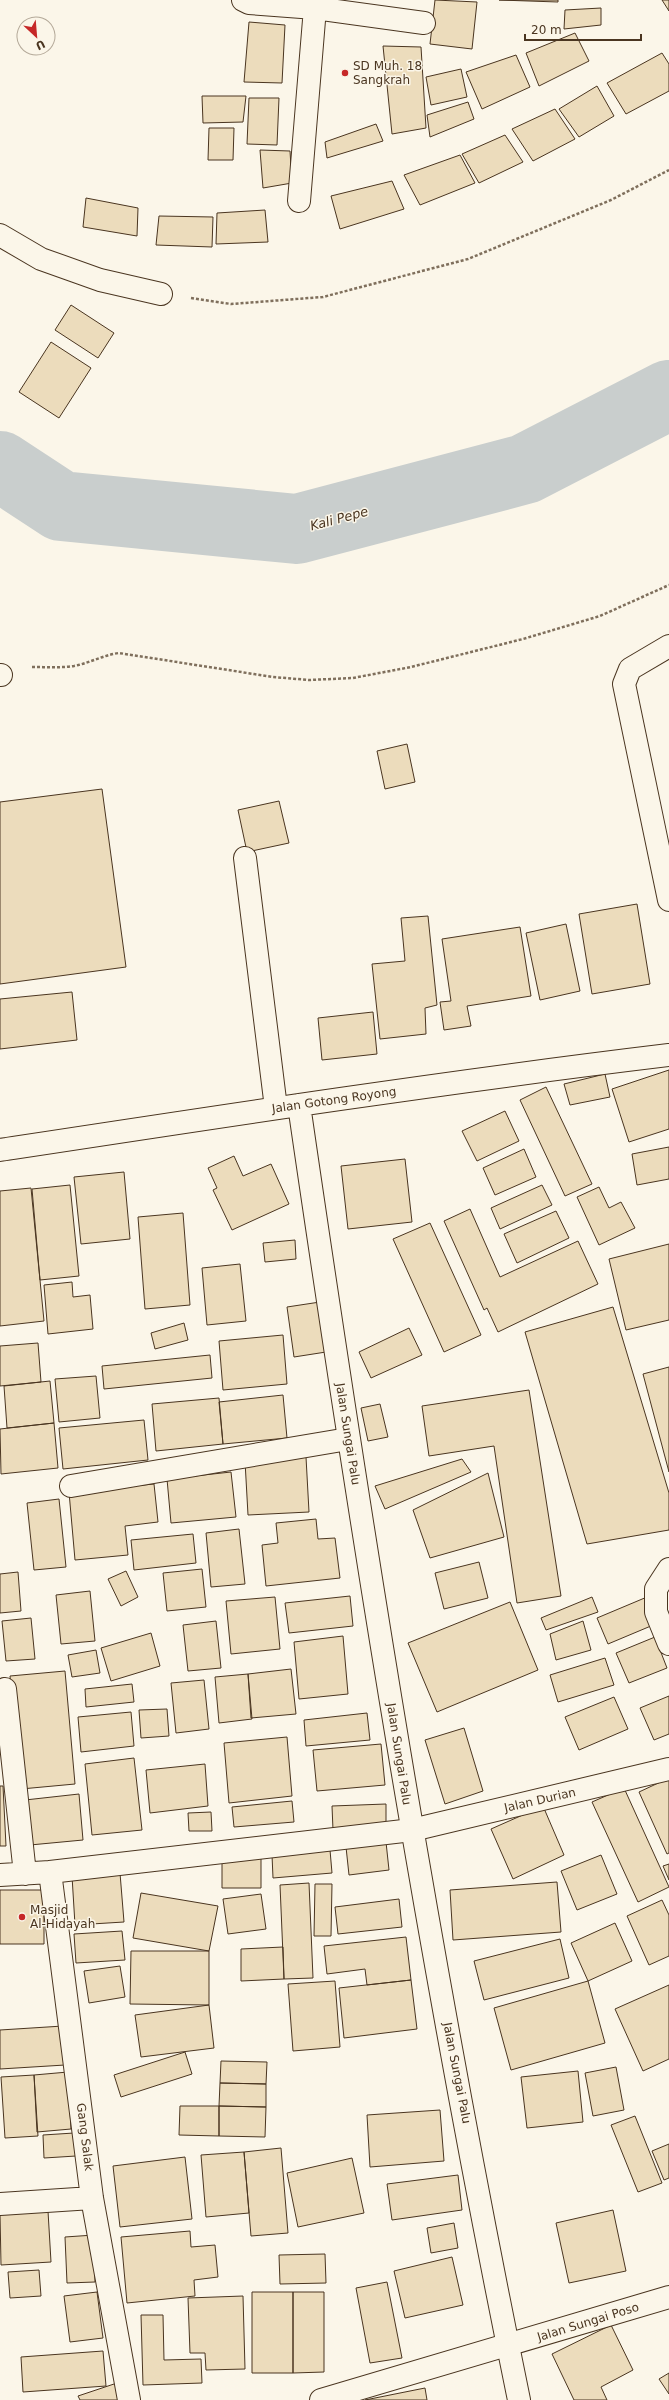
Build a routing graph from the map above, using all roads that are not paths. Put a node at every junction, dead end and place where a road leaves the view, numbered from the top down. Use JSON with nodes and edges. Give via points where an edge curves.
{"nodes":[{"id":1,"x":243,"y":0,"type":"edge"},
{"id":2,"x":315,"y":8,"type":"junction"},
{"id":3,"x":424,"y":23,"type":"dead end"},
{"id":4,"x":299,"y":201,"type":"dead end"},
{"id":5,"x":0,"y":235,"type":"edge"},
{"id":6,"x":161,"y":294,"type":"road end"},
{"id":7,"x":669,"y":646,"type":"edge"},
{"id":8,"x":245,"y":858,"type":"dead end"},
{"id":9,"x":669,"y":900,"type":"edge"},
{"id":10,"x":669,"y":1055,"type":"edge"},
{"id":11,"x":299,"y":1105,"type":"junction"},
{"id":12,"x":276,"y":1108,"type":"junction"},
{"id":13,"x":0,"y":1150,"type":"edge"},
{"id":14,"x":348,"y":1439,"type":"junction"},
{"id":15,"x":71,"y":1486,"type":"dead end"},
{"id":16,"x":669,"y":1569,"type":"edge"},
{"id":17,"x":669,"y":1644,"type":"edge"},
{"id":18,"x":5,"y":1689,"type":"dead end"},
{"id":19,"x":669,"y":1769,"type":"edge"},
{"id":20,"x":412,"y":1830,"type":"junction"},
{"id":21,"x":50,"y":1872,"type":"junction"},
{"id":22,"x":25,"y":1874,"type":"junction"},
{"id":23,"x":0,"y":1875,"type":"edge"},
{"id":24,"x":92,"y":2198,"type":"junction"},
{"id":25,"x":0,"y":2204,"type":"edge"},
{"id":26,"x":669,"y":2297,"type":"edge"},
{"id":27,"x":508,"y":2346,"type":"junction"},
{"id":28,"x":129,"y":2400,"type":"edge"},
{"id":29,"x":321,"y":2400,"type":"edge"},
{"id":30,"x":519,"y":2400,"type":"edge"}],
"edges":[{"from":1,"to":2,"type":"street","via":[[249,3]]},
{"from":2,"to":3,"type":"street"},
{"from":2,"to":4,"type":"street"},
{"from":5,"to":6,"type":"street","via":[[41,259],[100,280]]},
{"from":7,"to":9,"type":"street","via":[[630,669],[624,684]]},
{"from":8,"to":12,"type":"street"},
{"from":10,"to":11,"type":"street","name":"Jalan Gotong Royong"},
{"from":11,"to":12,"type":"street","name":"Jalan Gotong Royong"},
{"from":11,"to":14,"type":"street","name":"Jalan Sungai Palu"},
{"from":12,"to":13,"type":"street","name":"Jalan Gotong Royong"},
{"from":14,"to":15,"type":"street"},
{"from":14,"to":20,"type":"street","name":"Jalan Sungai Palu"},
{"from":16,"to":17,"type":"street","via":[[656,1589],[656,1612]]},
{"from":18,"to":22,"type":"street"},
{"from":19,"to":20,"type":"street","name":"Jalan Durian"},
{"from":20,"to":21,"type":"street","name":"Jalan Durian"},
{"from":20,"to":27,"type":"street","name":"Jalan Sungai Palu"},
{"from":21,"to":22,"type":"street","name":"Jalan Durian"},
{"from":21,"to":24,"type":"street","name":"Gang Salak"},
{"from":22,"to":23,"type":"street","name":"Jalan Durian"},
{"from":24,"to":25,"type":"street"},
{"from":24,"to":28,"type":"street","name":"Gang Salak"},
{"from":26,"to":27,"type":"street","name":"Jalan Sungai Poso"},
{"from":27,"to":29,"type":"street","name":"Jalan Sungai Poso"},
{"from":27,"to":30,"type":"street","name":"Jalan Sungai Palu"}]}
